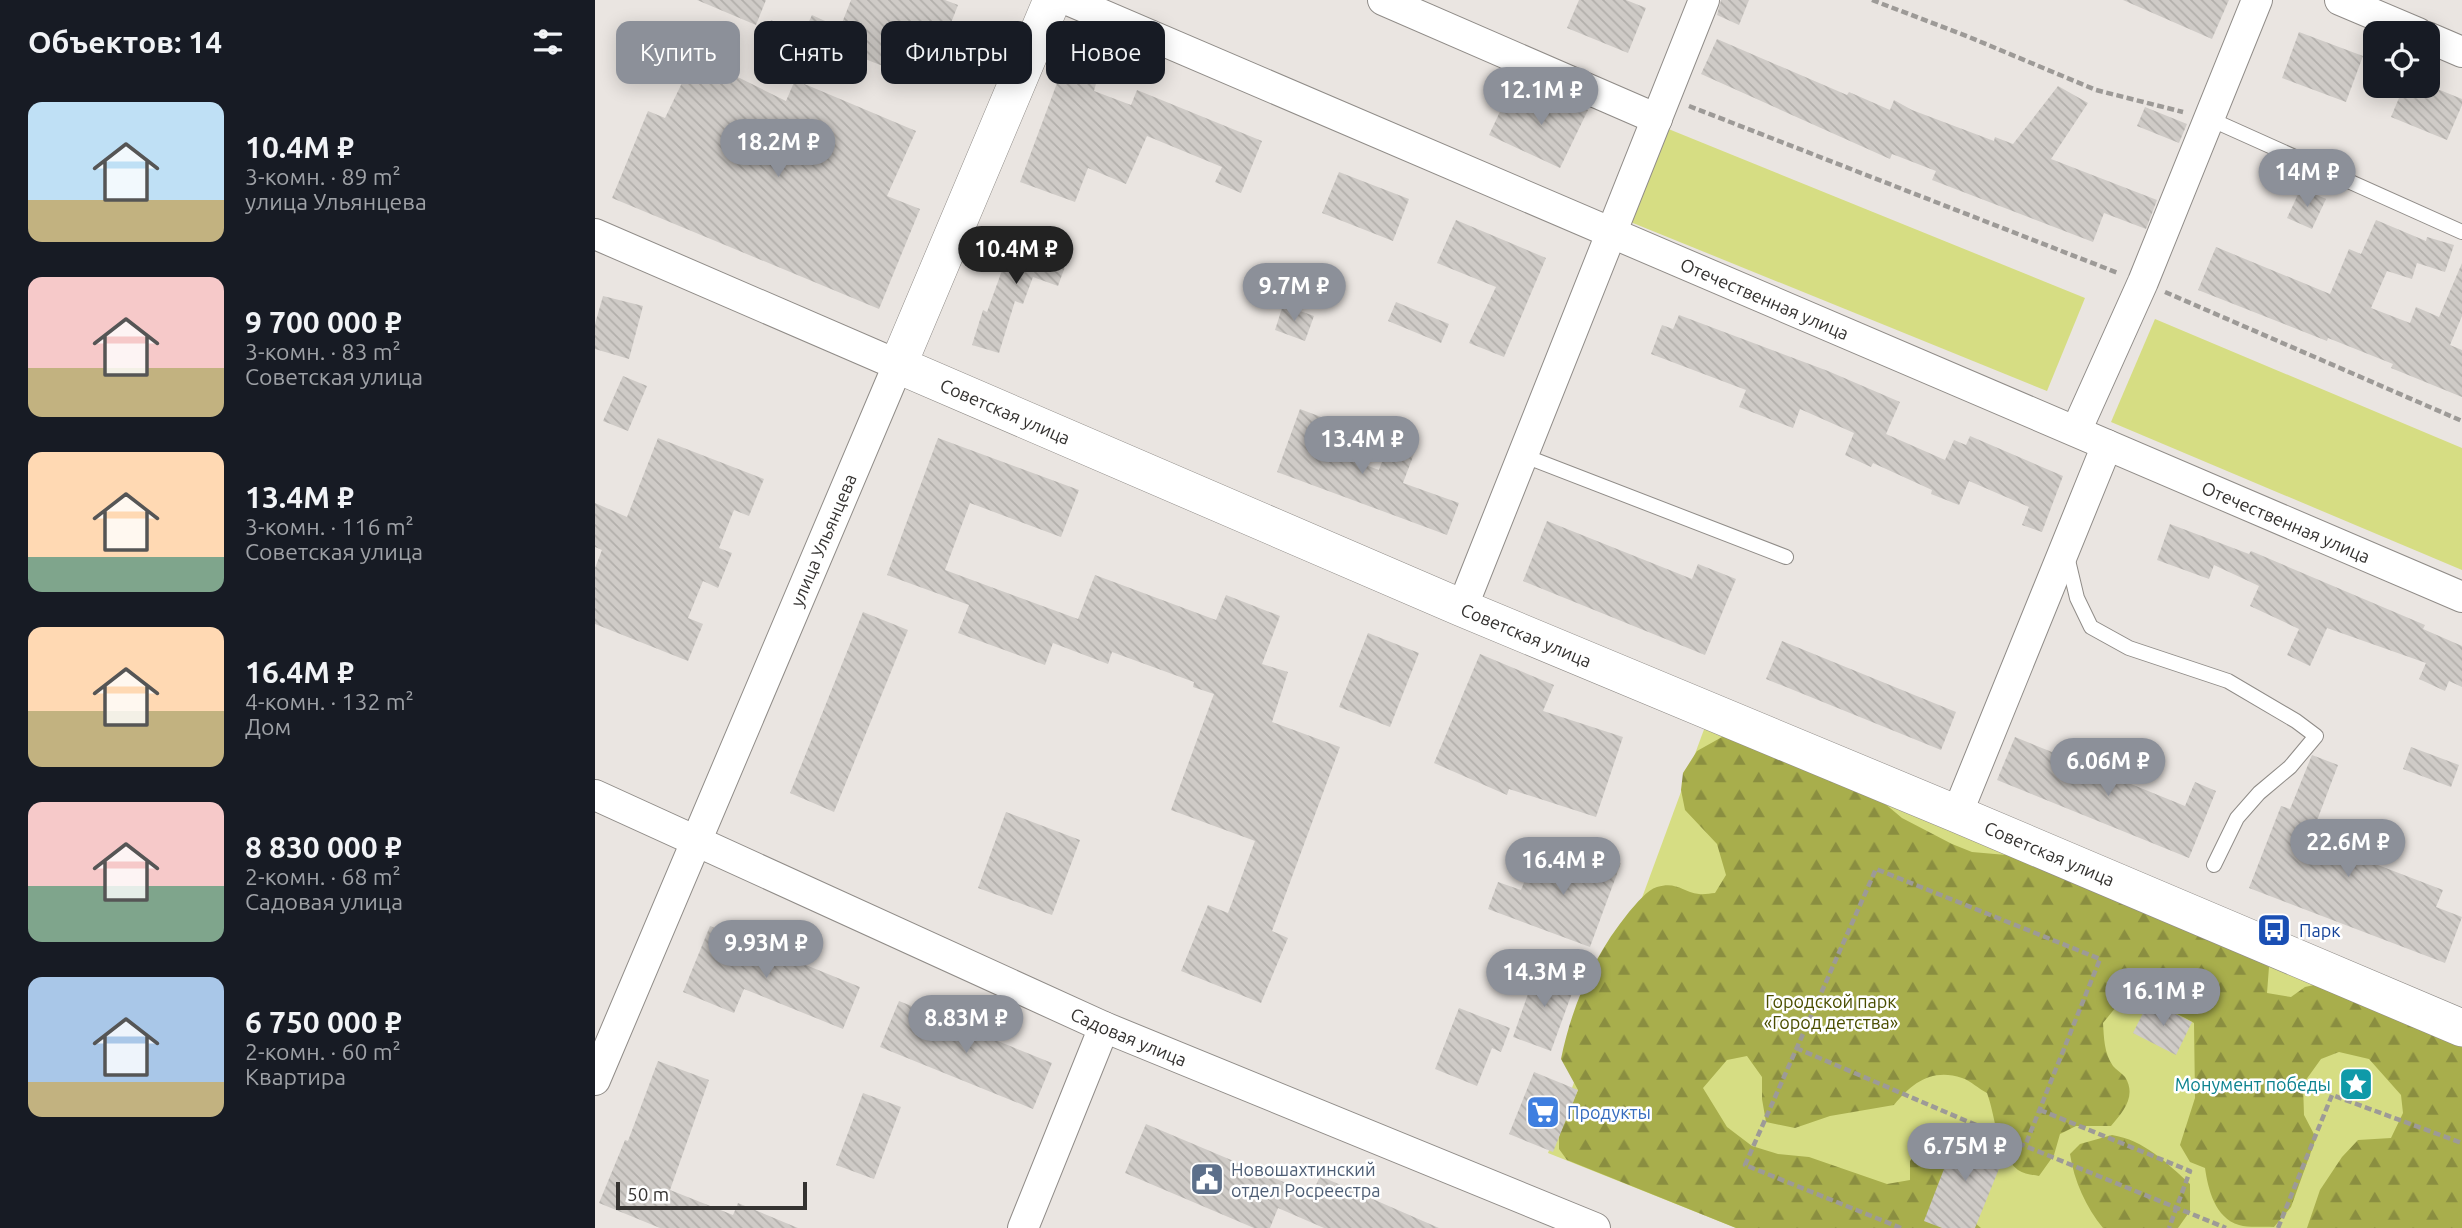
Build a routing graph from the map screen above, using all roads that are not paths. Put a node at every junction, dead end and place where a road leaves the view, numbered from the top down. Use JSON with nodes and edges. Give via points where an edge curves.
{"nodes":[{"id":1,"x":1052,"y":0,"type":"edge"},
{"id":2,"x":1068,"y":0,"type":"edge"},
{"id":3,"x":1383,"y":0,"type":"edge"},
{"id":4,"x":1704,"y":0,"type":"edge"},
{"id":5,"x":2257,"y":0,"type":"edge"},
{"id":6,"x":2340,"y":0,"type":"edge"},
{"id":7,"x":2390,"y":21,"type":"edge"},
{"id":8,"x":2440,"y":43,"type":"edge"},
{"id":9,"x":2462,"y":52,"type":"edge"},
{"id":10,"x":1661,"y":108,"type":"junction"},
{"id":11,"x":2210,"y":119,"type":"junction"},
{"id":12,"x":1612,"y":231,"type":"junction"},
{"id":13,"x":2462,"y":232,"type":"edge"},
{"id":14,"x":595,"y":234,"type":"edge"},
{"id":15,"x":898,"y":365,"type":"junction"},
{"id":16,"x":2075,"y":431,"type":"junction"},
{"id":17,"x":2107,"y":445,"type":"junction"},
{"id":18,"x":1522,"y":456,"type":"junction"},
{"id":19,"x":2065,"y":548,"type":"junction"},
{"id":20,"x":1786,"y":556,"type":"dead end"},
{"id":21,"x":2462,"y":597,"type":"edge"},
{"id":22,"x":1462,"y":608,"type":"junction"},
{"id":23,"x":595,"y":795,"type":"edge"},
{"id":24,"x":1958,"y":814,"type":"junction"},
{"id":25,"x":696,"y":840,"type":"junction"},
{"id":26,"x":2214,"y":865,"type":"dead end"},
{"id":27,"x":1104,"y":1027,"type":"junction"},
{"id":28,"x":2462,"y":1028,"type":"edge"},
{"id":29,"x":595,"y":1080,"type":"edge"},
{"id":30,"x":1023,"y":1228,"type":"edge"},
{"id":31,"x":1595,"y":1228,"type":"edge"}],
"edges":[{"from":1,"to":15,"type":"street","name":"улица Ульянцева"},
{"from":2,"to":12,"type":"street","name":"Отечественная улица"},
{"from":3,"to":10,"type":"street"},
{"from":4,"to":10,"type":"street"},
{"from":5,"to":11,"type":"street"},
{"from":6,"to":7,"type":"street"},
{"from":8,"to":9,"type":"street"},
{"from":10,"to":12,"type":"street"},
{"from":11,"to":13,"type":"lane"},
{"from":11,"to":16,"type":"street"},
{"from":12,"to":16,"type":"street","name":"Отечественная улица"},
{"from":12,"to":18,"type":"street"},
{"from":14,"to":15,"type":"street","name":"Советская улица"},
{"from":15,"to":22,"type":"street","name":"Советская улица"},
{"from":15,"to":25,"type":"street","name":"улица Ульянцева"},
{"from":16,"to":17,"type":"street","name":"Отечественная улица"},
{"from":17,"to":19,"type":"street"},
{"from":17,"to":21,"type":"street","name":"Отечественная улица"},
{"from":18,"to":20,"type":"lane"},
{"from":18,"to":22,"type":"street"},
{"from":19,"to":24,"type":"street"},
{"from":19,"to":26,"type":"lane","via":[[2077,598],[2091,627],[2129,648],[2228,681],[2316,736],[2238,818]]},
{"from":22,"to":24,"type":"street","name":"Советская улица"},
{"from":23,"to":25,"type":"street","name":"Садовая улица"},
{"from":24,"to":28,"type":"street","name":"Советская улица"},
{"from":25,"to":27,"type":"street","name":"Садовая улица"},
{"from":25,"to":29,"type":"street","name":"улица Ульянцева"},
{"from":27,"to":30,"type":"street"},
{"from":27,"to":31,"type":"street","name":"Садовая улица"}]}
